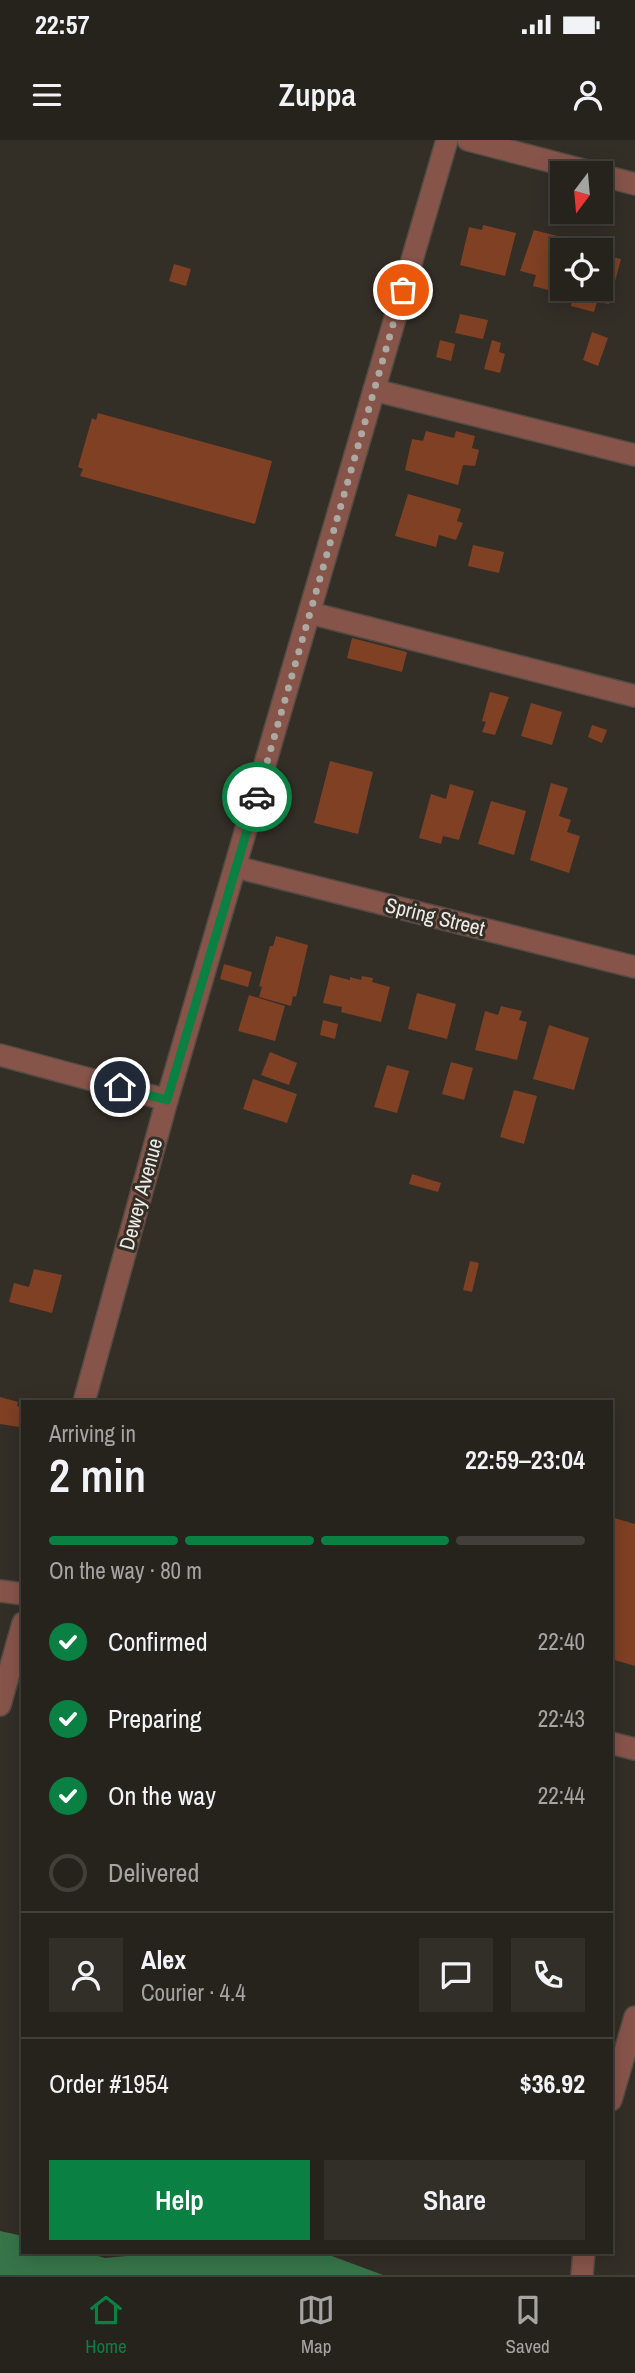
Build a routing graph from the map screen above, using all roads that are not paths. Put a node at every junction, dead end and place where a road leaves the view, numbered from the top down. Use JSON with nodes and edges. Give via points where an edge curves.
{"nodes":[{"id":1,"x":447,"y":140,"type":"edge"},
{"id":2,"x":468,"y":140,"type":"edge"},
{"id":3,"x":550,"y":161,"type":"edge"},
{"id":4,"x":613,"y":178,"type":"edge"},
{"id":5,"x":635,"y":184,"type":"edge"},
{"id":6,"x":374,"y":390,"type":"junction"},
{"id":7,"x":635,"y":455,"type":"edge"},
{"id":8,"x":310,"y":613,"type":"junction"},
{"id":9,"x":635,"y":696,"type":"edge"},
{"id":10,"x":236,"y":867,"type":"junction"},
{"id":11,"x":635,"y":967,"type":"edge"},
{"id":12,"x":0,"y":1055,"type":"edge"},
{"id":13,"x":167,"y":1100,"type":"junction"},
{"id":14,"x":85,"y":1400,"type":"edge"},
{"id":15,"x":0,"y":1591,"type":"edge"},
{"id":16,"x":21,"y":1594,"type":"edge"},
{"id":17,"x":21,"y":1630,"type":"edge"},
{"id":18,"x":0,"y":1705,"type":"edge"},
{"id":19,"x":613,"y":1744,"type":"edge"},
{"id":20,"x":635,"y":1749,"type":"edge"},
{"id":21,"x":635,"y":2017,"type":"edge"},
{"id":22,"x":613,"y":2093,"type":"edge"},
{"id":23,"x":584,"y":2254,"type":"edge"},
{"id":24,"x":582,"y":2275,"type":"edge"}],
"edges":[{"from":1,"to":6,"type":"street","name":"Dewey Avenue"},
{"from":2,"to":3,"type":"street"},
{"from":4,"to":5,"type":"street"},
{"from":6,"to":7,"type":"street"},
{"from":6,"to":8,"type":"street","name":"Dewey Avenue"},
{"from":8,"to":9,"type":"street"},
{"from":8,"to":10,"type":"street","name":"Dewey Avenue"},
{"from":10,"to":11,"type":"street","name":"Spring Street"},
{"from":10,"to":13,"type":"street","name":"Dewey Avenue"},
{"from":12,"to":13,"type":"street"},
{"from":13,"to":14,"type":"street","name":"Dewey Avenue"},
{"from":15,"to":16,"type":"street"},
{"from":17,"to":18,"type":"street"},
{"from":19,"to":20,"type":"street"},
{"from":21,"to":22,"type":"street"},
{"from":23,"to":24,"type":"street"}]}
